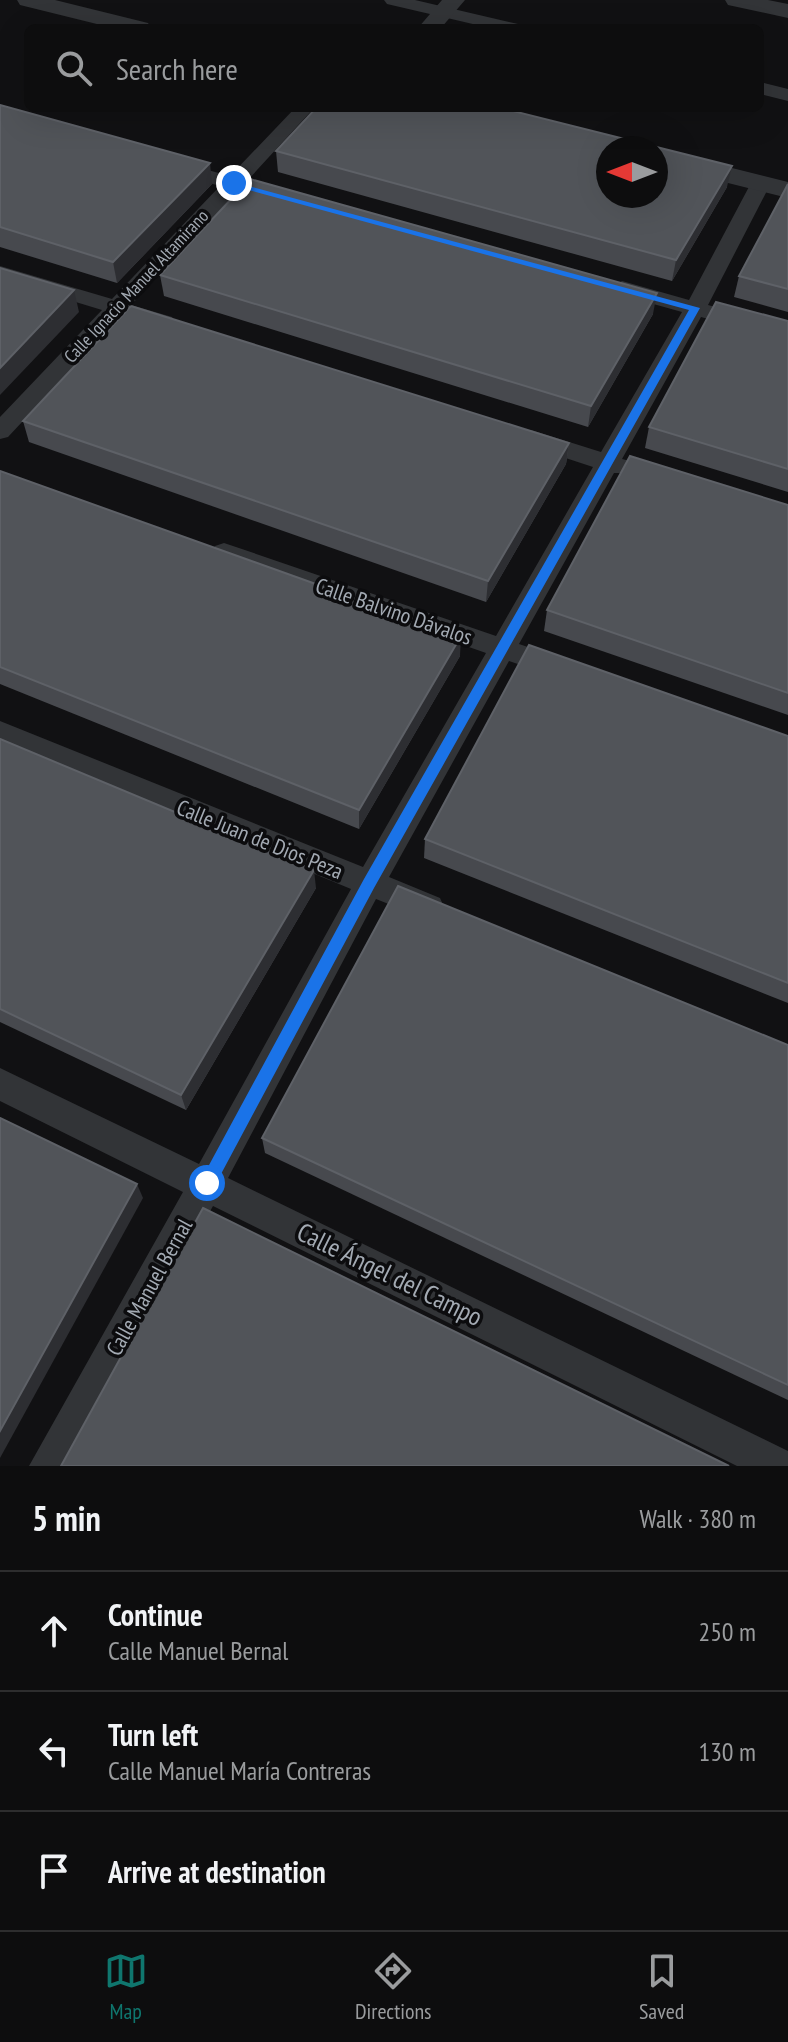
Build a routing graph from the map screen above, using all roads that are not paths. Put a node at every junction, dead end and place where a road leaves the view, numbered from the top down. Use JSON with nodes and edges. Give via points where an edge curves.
{"nodes":[{"id":1,"x":28,"y":0,"type":"edge"},
{"id":2,"x":393,"y":0,"type":"edge"},
{"id":3,"x":736,"y":0,"type":"edge"},
{"id":4,"x":788,"y":11,"type":"edge"},
{"id":5,"x":443,"y":13,"type":"edge"},
{"id":6,"x":124,"y":24,"type":"edge"},
{"id":7,"x":494,"y":24,"type":"edge"},
{"id":8,"x":764,"y":89,"type":"edge"},
{"id":9,"x":788,"y":95,"type":"edge"},
{"id":10,"x":301,"y":112,"type":"edge"},
{"id":11,"x":668,"y":160,"type":"edge"},
{"id":12,"x":161,"y":163,"type":"edge"},
{"id":13,"x":234,"y":183,"type":"junction"},
{"id":14,"x":774,"y":186,"type":"edge"},
{"id":15,"x":295,"y":200,"type":"edge"},
{"id":16,"x":0,"y":272,"type":"edge"},
{"id":17,"x":603,"y":283,"type":"edge"},
{"id":18,"x":116,"y":307,"type":"junction"},
{"id":19,"x":695,"y":308,"type":"junction"},
{"id":20,"x":191,"y":330,"type":"edge"},
{"id":21,"x":788,"y":334,"type":"edge"},
{"id":22,"x":502,"y":429,"type":"edge"},
{"id":23,"x":0,"y":431,"type":"edge"},
{"id":24,"x":606,"y":462,"type":"junction"},
{"id":25,"x":637,"y":471,"type":"edge"},
{"id":26,"x":207,"y":546,"type":"edge"},
{"id":27,"x":502,"y":648,"type":"junction"},
{"id":28,"x":577,"y":674,"type":"edge"},
{"id":29,"x":0,"y":732,"type":"edge"},
{"id":30,"x":369,"y":884,"type":"junction"},
{"id":31,"x":455,"y":918,"type":"edge"},
{"id":32,"x":0,"y":1084,"type":"edge"},
{"id":33,"x":207,"y":1183,"type":"junction"},
{"id":34,"x":48,"y":1466,"type":"edge"},
{"id":35,"x":778,"y":1466,"type":"edge"}],
"edges":[{"from":1,"to":6,"type":"street"},
{"from":2,"to":5,"type":"street"},
{"from":3,"to":4,"type":"street"},
{"from":5,"to":7,"type":"street"},
{"from":8,"to":9,"type":"street"},
{"from":10,"to":13,"type":"street","name":"Calle Ignacio Manuel Altamirano"},
{"from":11,"to":14,"type":"street"},
{"from":12,"to":13,"type":"street"},
{"from":13,"to":15,"type":"street"},
{"from":13,"to":18,"type":"street","name":"Calle Ignacio Manuel Altamirano"},
{"from":14,"to":19,"type":"street","name":"Calle Manuel Bernal"},
{"from":16,"to":18,"type":"street"},
{"from":17,"to":19,"type":"street"},
{"from":18,"to":20,"type":"street"},
{"from":18,"to":23,"type":"street","name":"Calle Ignacio Manuel Altamirano"},
{"from":19,"to":21,"type":"street"},
{"from":19,"to":24,"type":"street","name":"Calle Manuel Bernal"},
{"from":22,"to":24,"type":"street"},
{"from":24,"to":25,"type":"street"},
{"from":24,"to":27,"type":"street","name":"Calle Manuel Bernal"},
{"from":26,"to":27,"type":"street","name":"Calle Balvino Dávalos"},
{"from":27,"to":28,"type":"street","name":"Calle Balvino Dávalos"},
{"from":27,"to":30,"type":"street","name":"Calle Manuel Bernal"},
{"from":29,"to":30,"type":"street","name":"Calle Juan de Dios Peza"},
{"from":30,"to":31,"type":"street","name":"Calle Juan de Dios Peza"},
{"from":30,"to":33,"type":"street","name":"Calle Manuel Bernal"},
{"from":32,"to":33,"type":"street","name":"Calle Ángel del Campo"},
{"from":33,"to":34,"type":"street","name":"Calle Manuel Bernal"},
{"from":33,"to":35,"type":"street","name":"Calle Ángel del Campo"}]}
